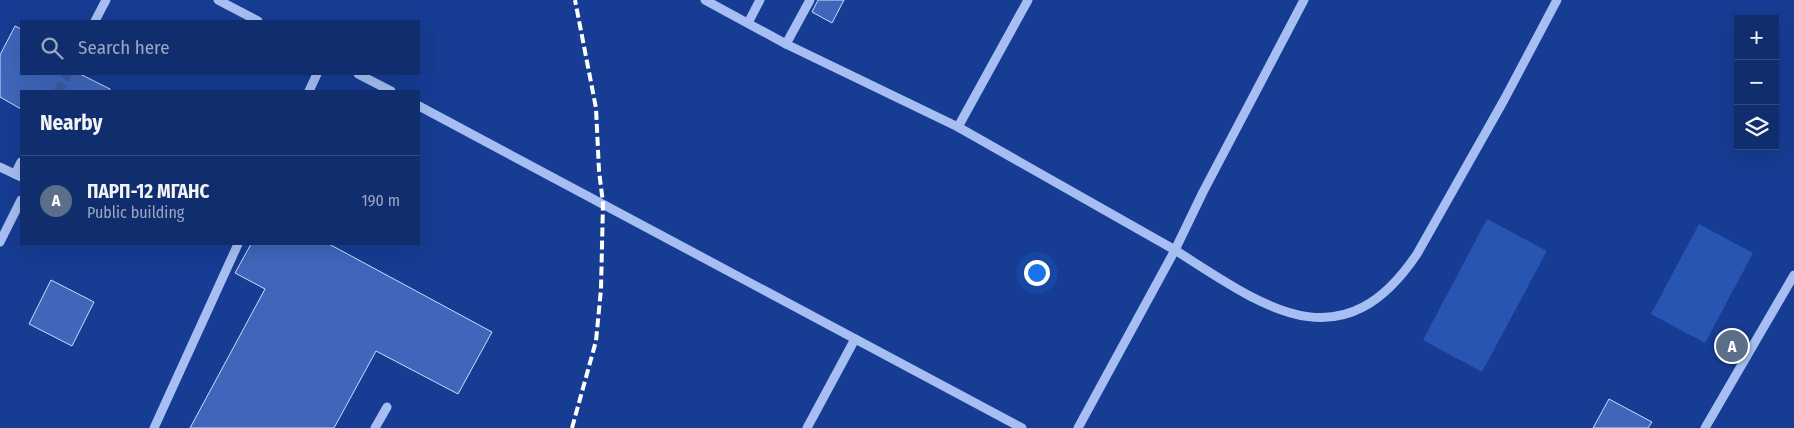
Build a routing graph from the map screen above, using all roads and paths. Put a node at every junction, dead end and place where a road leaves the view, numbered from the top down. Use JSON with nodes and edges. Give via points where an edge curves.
{"nodes":[{"id":1,"x":106,"y":0,"type":"edge"},
{"id":2,"x":218,"y":0,"type":"edge"},
{"id":3,"x":705,"y":0,"type":"edge"},
{"id":4,"x":760,"y":0,"type":"edge"},
{"id":5,"x":810,"y":0,"type":"edge"},
{"id":6,"x":1028,"y":0,"type":"edge"},
{"id":7,"x":1304,"y":0,"type":"edge"},
{"id":8,"x":1557,"y":0,"type":"edge"},
{"id":9,"x":96,"y":20,"type":"edge"},
{"id":10,"x":256,"y":20,"type":"edge"},
{"id":11,"x":748,"y":23,"type":"junction"},
{"id":12,"x":786,"y":44,"type":"junction"},
{"id":13,"x":317,"y":75,"type":"edge"},
{"id":14,"x":360,"y":75,"type":"edge"},
{"id":15,"x":309,"y":90,"type":"edge"},
{"id":16,"x":389,"y":90,"type":"edge"},
{"id":17,"x":420,"y":107,"type":"edge"},
{"id":18,"x":958,"y":127,"type":"junction"},
{"id":19,"x":0,"y":167,"type":"edge"},
{"id":20,"x":18,"y":176,"type":"edge"},
{"id":21,"x":20,"y":202,"type":"edge"},
{"id":22,"x":0,"y":242,"type":"edge"},
{"id":23,"x":238,"y":245,"type":"edge"},
{"id":24,"x":1175,"y":250,"type":"junction"},
{"id":25,"x":1794,"y":275,"type":"edge"},
{"id":26,"x":855,"y":340,"type":"junction"},
{"id":27,"x":387,"y":407,"type":"dead end"},
{"id":28,"x":154,"y":428,"type":"edge"},
{"id":29,"x":375,"y":428,"type":"edge"},
{"id":30,"x":807,"y":428,"type":"edge"},
{"id":31,"x":1022,"y":428,"type":"edge"},
{"id":32,"x":1078,"y":428,"type":"edge"},
{"id":33,"x":1705,"y":428,"type":"edge"}],
"edges":[{"from":1,"to":9,"type":"street"},
{"from":2,"to":10,"type":"street"},
{"from":3,"to":11,"type":"street"},
{"from":4,"to":11,"type":"street"},
{"from":5,"to":12,"type":"street"},
{"from":6,"to":18,"type":"street"},
{"from":7,"to":24,"type":"street"},
{"from":8,"to":24,"type":"street","via":[[1417,254],[1400,278],[1366,306],[1345,315],[1324,318],[1298,316],[1234,288]]},
{"from":11,"to":12,"type":"street"},
{"from":12,"to":18,"type":"street"},
{"from":13,"to":15,"type":"street"},
{"from":14,"to":16,"type":"street"},
{"from":17,"to":26,"type":"street"},
{"from":18,"to":24,"type":"street"},
{"from":19,"to":20,"type":"street"},
{"from":21,"to":22,"type":"street"},
{"from":23,"to":28,"type":"street"},
{"from":24,"to":32,"type":"street"},
{"from":25,"to":33,"type":"street"},
{"from":26,"to":30,"type":"street"},
{"from":26,"to":31,"type":"street"},
{"from":27,"to":29,"type":"street"}]}
